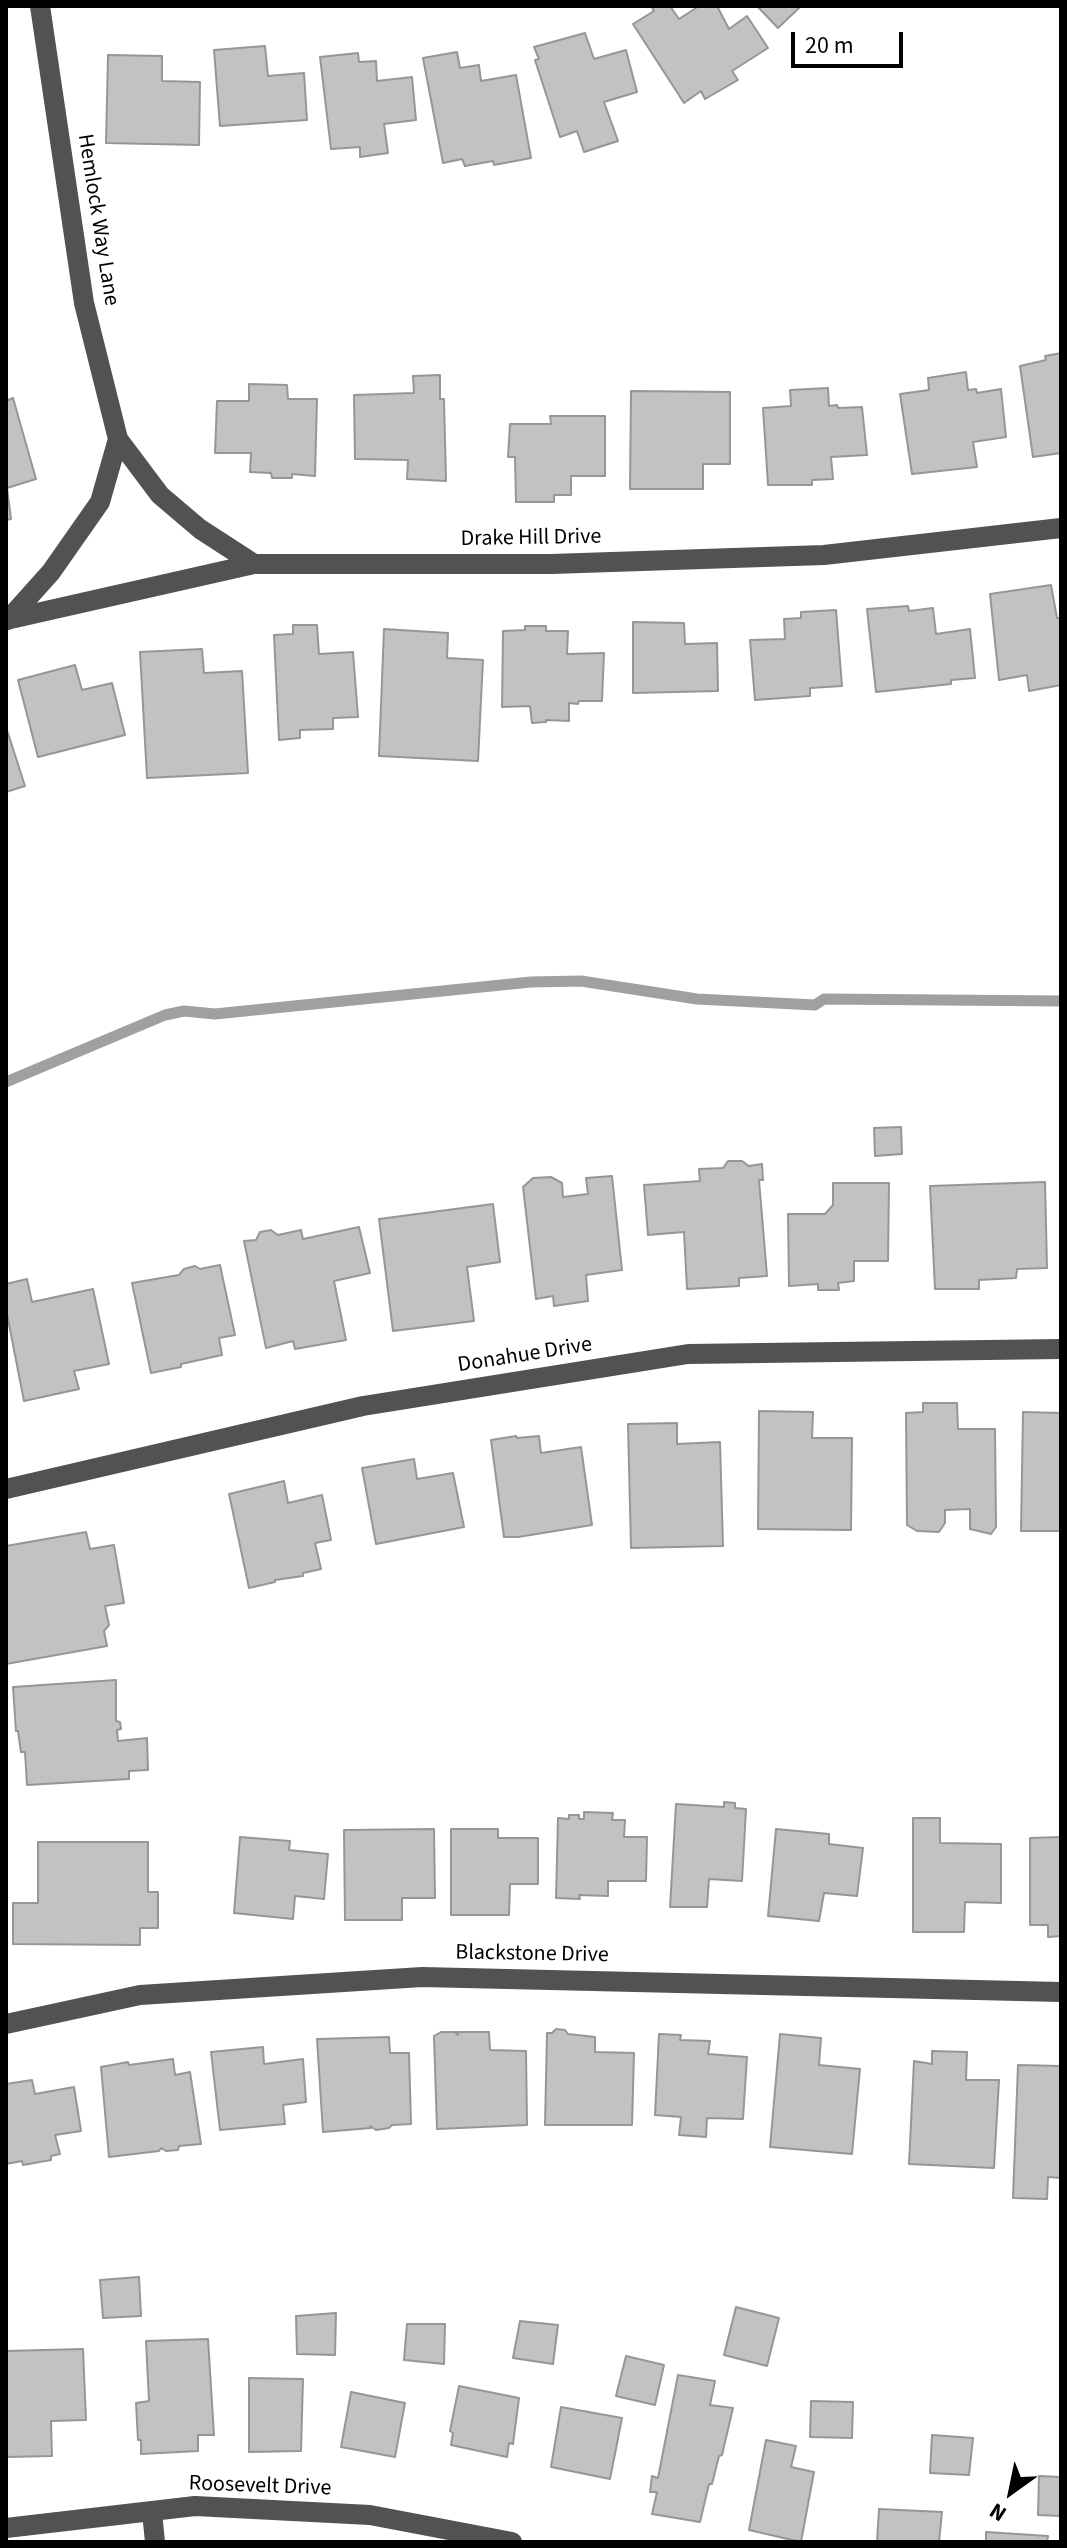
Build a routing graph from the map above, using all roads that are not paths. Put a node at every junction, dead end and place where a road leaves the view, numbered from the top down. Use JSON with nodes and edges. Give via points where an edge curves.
{"nodes":[{"id":1,"x":40,"y":6,"type":"edge"},
{"id":2,"x":118,"y":439,"type":"junction"},
{"id":3,"x":1061,"y":528,"type":"edge"},
{"id":4,"x":254,"y":564,"type":"junction"},
{"id":5,"x":7,"y":620,"type":"edge"},
{"id":6,"x":1061,"y":1349,"type":"edge"},
{"id":7,"x":6,"y":1489,"type":"edge"},
{"id":8,"x":1061,"y":1992,"type":"edge"},
{"id":9,"x":6,"y":2024,"type":"edge"},
{"id":10,"x":152,"y":2512,"type":"junction"},
{"id":11,"x":6,"y":2528,"type":"edge"},
{"id":12,"x":468,"y":2538,"type":"edge"},
{"id":13,"x":155,"y":2542,"type":"edge"},
{"id":14,"x":512,"y":2542,"type":"edge"}],
"edges":[{"from":1,"to":2,"type":"street","name":"Hemlock Way Lane","via":[[84,303]]},
{"from":2,"to":4,"type":"street","name":"Hemlock Way Lane","via":[[160,495]]},
{"from":2,"to":5,"type":"street","name":"Hemlock Way Lane","via":[[100,502],[51,572]]},
{"from":3,"to":4,"type":"street","name":"Drake Hill Drive","via":[[824,555],[551,564]]},
{"from":4,"to":5,"type":"street","name":"Drake Hill Drive"},
{"from":6,"to":7,"type":"street","name":"Donahue Drive","via":[[688,1354],[363,1406]]},
{"from":8,"to":9,"type":"street","name":"Blackstone Drive","via":[[422,1977],[140,1995]]},
{"from":10,"to":11,"type":"street","name":"Roosevelt Drive"},
{"from":10,"to":12,"type":"street","name":"Roosevelt Drive","via":[[195,2506],[370,2515]]},
{"from":10,"to":13,"type":"street"},
{"from":12,"to":14,"type":"street","name":"Roosevelt Drive"}]}
